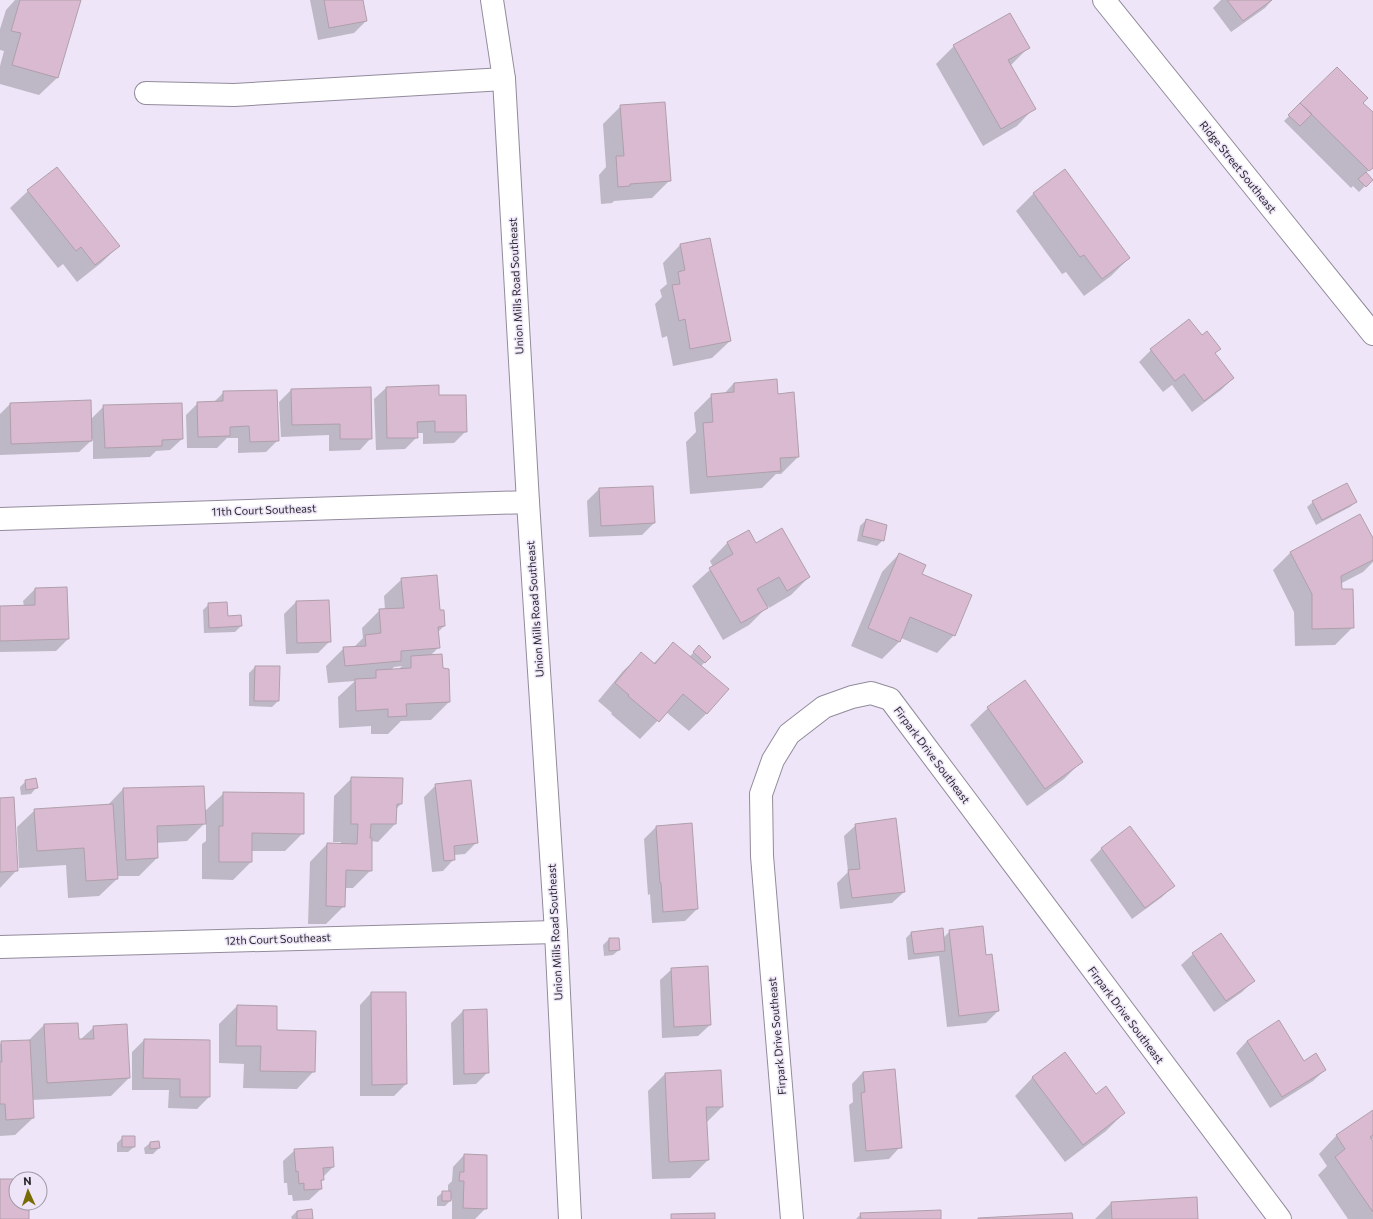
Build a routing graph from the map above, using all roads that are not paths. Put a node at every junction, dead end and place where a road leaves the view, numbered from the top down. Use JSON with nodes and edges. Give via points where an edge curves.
{"nodes":[{"id":1,"x":492,"y":0,"type":"edge"},
{"id":2,"x":1104,"y":0,"type":"edge"},
{"id":3,"x":504,"y":79,"type":"junction"},
{"id":4,"x":146,"y":93,"type":"dead end"},
{"id":5,"x":1373,"y":334,"type":"edge"},
{"id":6,"x":528,"y":502,"type":"junction"},
{"id":7,"x":0,"y":518,"type":"edge"},
{"id":8,"x":556,"y":932,"type":"junction"},
{"id":9,"x":0,"y":947,"type":"edge"},
{"id":10,"x":570,"y":1219,"type":"edge"},
{"id":11,"x":792,"y":1219,"type":"edge"},
{"id":12,"x":1280,"y":1219,"type":"edge"}],
"edges":[{"from":1,"to":3,"type":"street","name":"Union Mills Road Southeast"},
{"from":2,"to":5,"type":"street","name":"Ridge Street Southeast"},
{"from":3,"to":4,"type":"street","via":[[234,95]]},
{"from":3,"to":6,"type":"street","name":"Union Mills Road Southeast"},
{"from":6,"to":7,"type":"street","name":"11th Court Southeast"},
{"from":6,"to":8,"type":"street","name":"Union Mills Road Southeast"},
{"from":8,"to":9,"type":"street","name":"12th Court Southeast"},
{"from":8,"to":10,"type":"street","name":"Union Mills Road Southeast"},
{"from":11,"to":12,"type":"street","name":"Firpark Drive Southeast","via":[[762,856],[761,794],[773,760],[789,734],[824,707],[871,693],[890,699]]}]}
